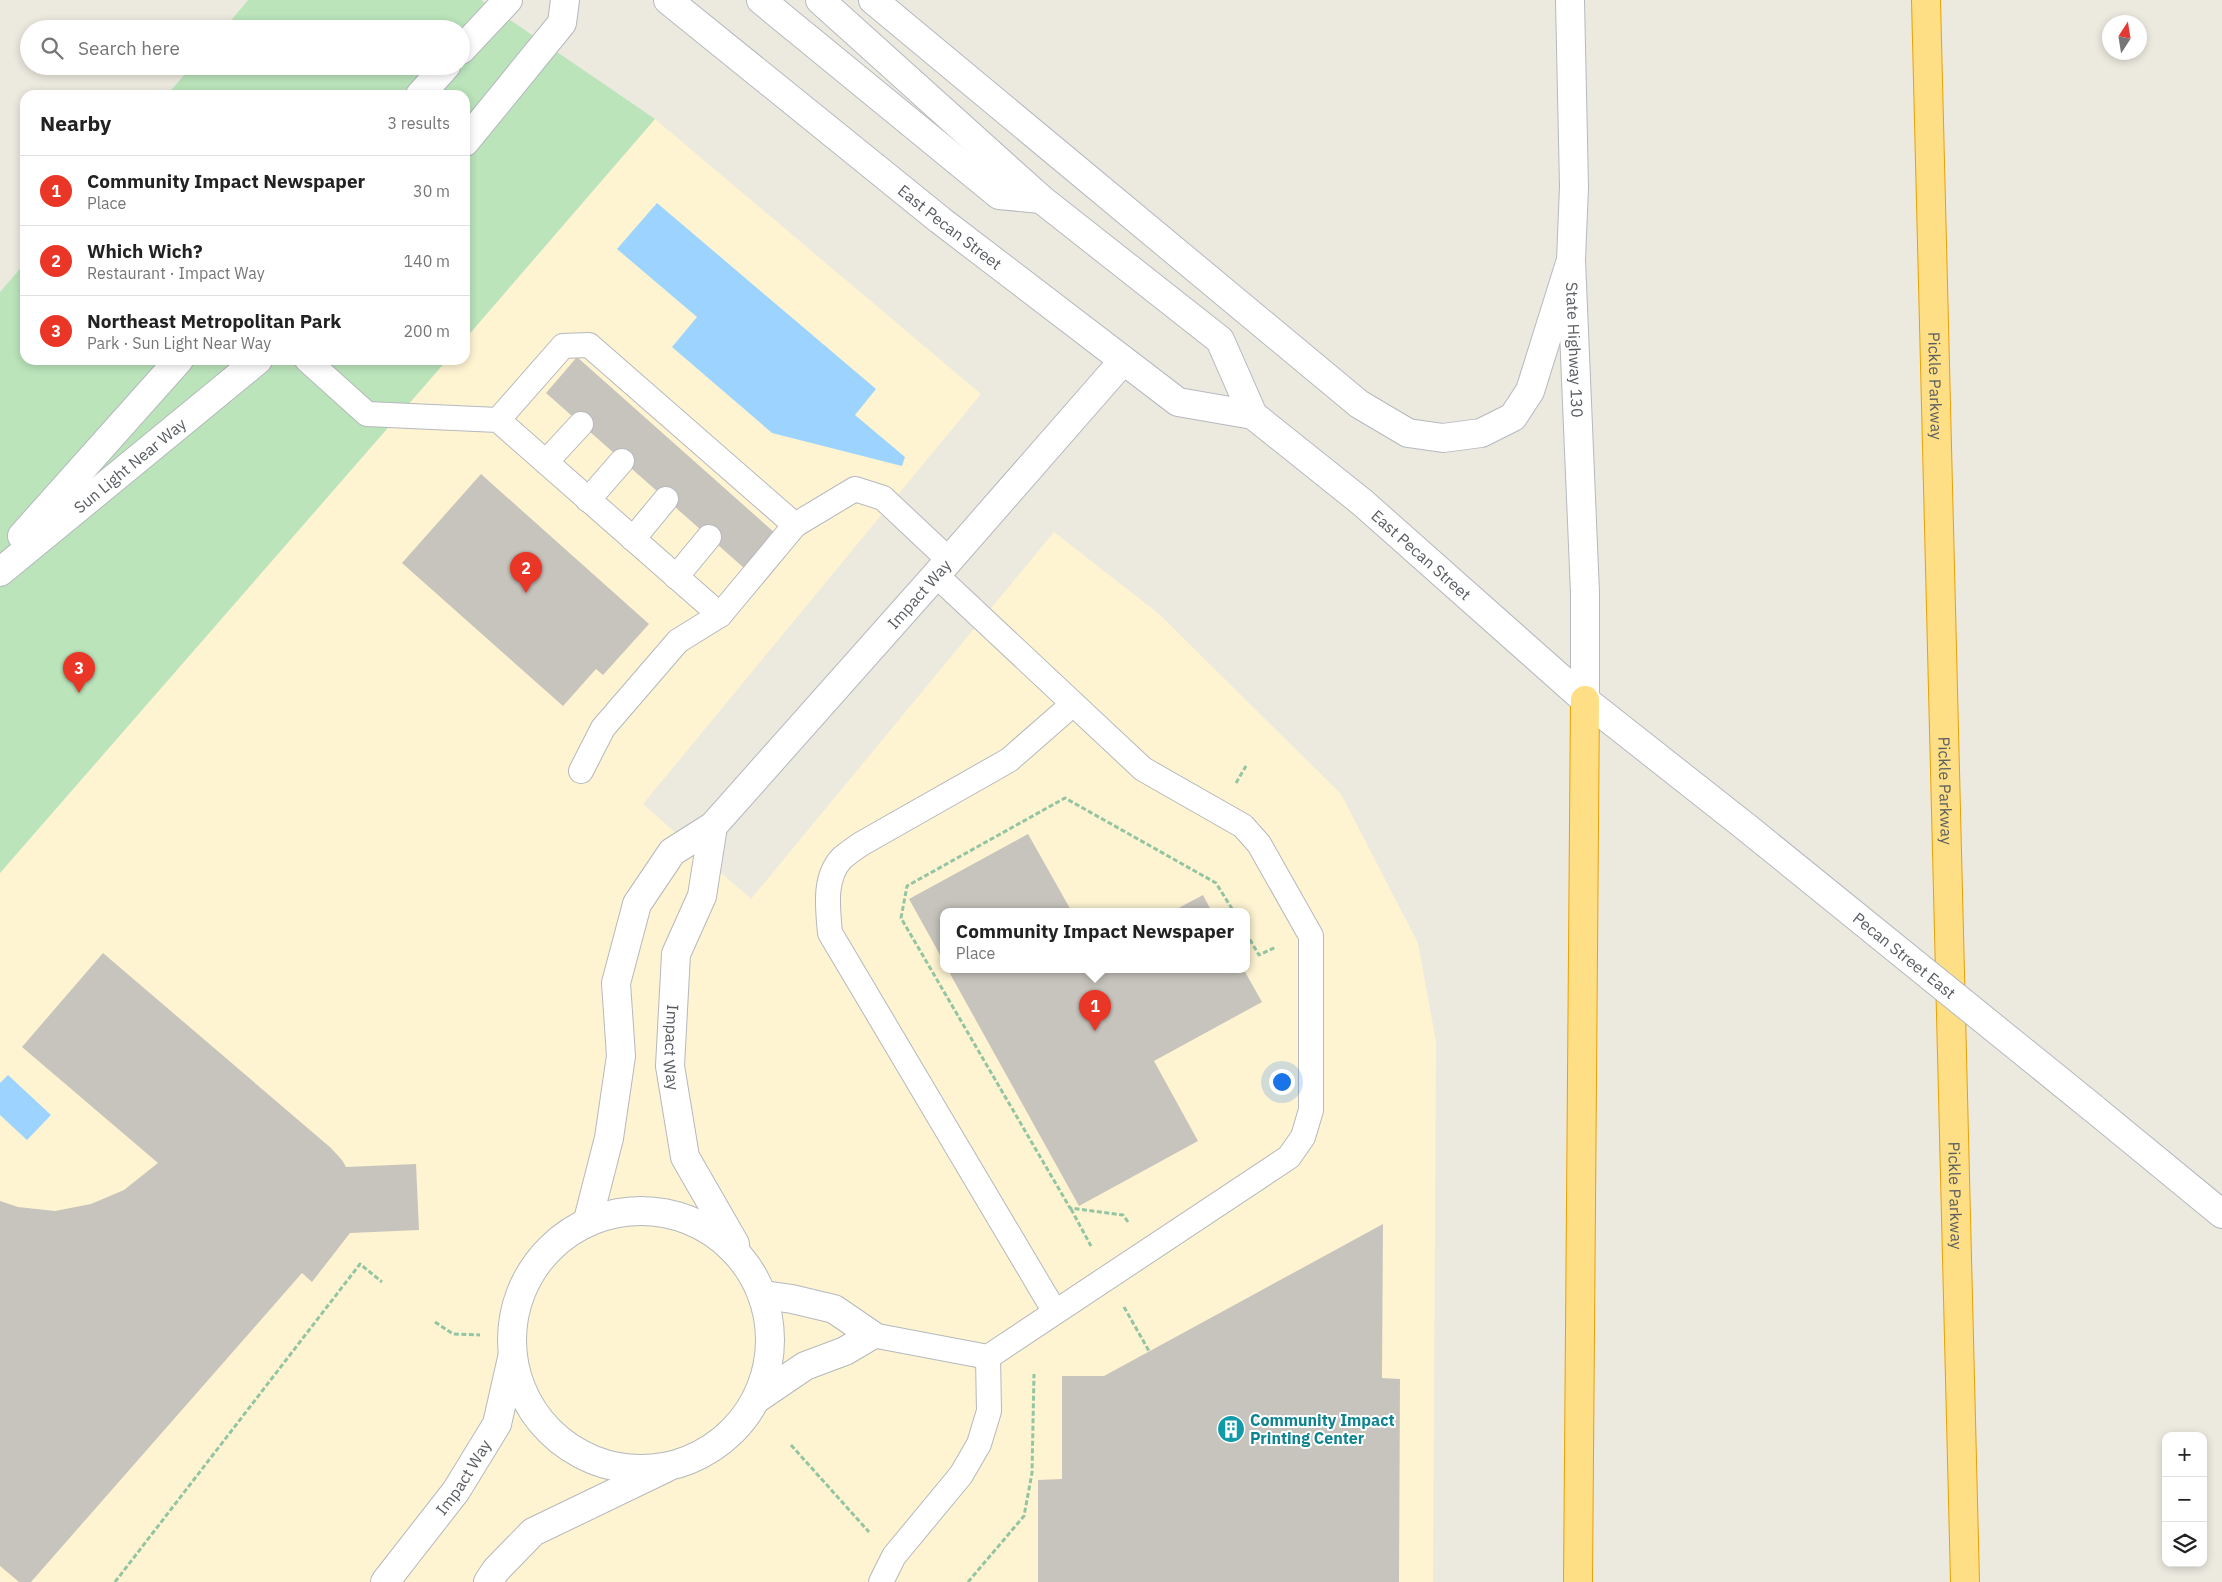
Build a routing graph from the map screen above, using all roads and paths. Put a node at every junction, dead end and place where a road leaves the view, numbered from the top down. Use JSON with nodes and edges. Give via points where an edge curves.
{"nodes":[{"id":1,"x":508,"y":0,"type":"edge"},
{"id":2,"x":565,"y":0,"type":"edge"},
{"id":3,"x":668,"y":0,"type":"edge"},
{"id":4,"x":761,"y":0,"type":"edge"},
{"id":5,"x":820,"y":0,"type":"edge"},
{"id":6,"x":873,"y":0,"type":"edge"},
{"id":7,"x":1570,"y":0,"type":"edge"},
{"id":8,"x":1926,"y":0,"type":"edge"},
{"id":9,"x":470,"y":40,"type":"edge"},
{"id":10,"x":440,"y":75,"type":"edge"},
{"id":11,"x":429,"y":90,"type":"edge"},
{"id":12,"x":470,"y":129,"type":"edge"},
{"id":13,"x":1042,"y":199,"type":"junction"},
{"id":14,"x":1571,"y":260,"type":"junction"},
{"id":15,"x":1123,"y":361,"type":"junction"},
{"id":16,"x":175,"y":365,"type":"edge"},
{"id":17,"x":252,"y":365,"type":"edge"},
{"id":18,"x":313,"y":365,"type":"edge"},
{"id":19,"x":1253,"y":415,"type":"junction"},
{"id":20,"x":498,"y":420,"type":"junction"},
{"id":21,"x":581,"y":424,"type":"dead end"},
{"id":22,"x":622,"y":461,"type":"dead end"},
{"id":23,"x":546,"y":462,"type":"junction"},
{"id":24,"x":666,"y":499,"type":"dead end"},
{"id":25,"x":588,"y":500,"type":"junction"},
{"id":26,"x":795,"y":525,"type":"junction"},
{"id":27,"x":632,"y":538,"type":"junction"},
{"id":28,"x":709,"y":538,"type":"dead end"},
{"id":29,"x":0,"y":561,"type":"edge"},
{"id":30,"x":943,"y":568,"type":"junction"},
{"id":31,"x":0,"y":572,"type":"edge"},
{"id":32,"x":676,"y":576,"type":"junction"},
{"id":33,"x":720,"y":616,"type":"junction"},
{"id":34,"x":1585,"y":700,"type":"junction"},
{"id":35,"x":1074,"y":704,"type":"junction"},
{"id":36,"x":1246,"y":766,"type":"dead end"},
{"id":37,"x":581,"y":771,"type":"dead end"},
{"id":38,"x":1235,"y":785,"type":"dead end"},
{"id":39,"x":713,"y":826,"type":"junction"},
{"id":40,"x":1232,"y":908,"type":"edge"},
{"id":41,"x":1250,"y":940,"type":"edge"},
{"id":42,"x":1281,"y":944,"type":"dead end"},
{"id":43,"x":1070,"y":1208,"type":"junction"},
{"id":44,"x":2222,"y":1214,"type":"edge"},
{"id":45,"x":1136,"y":1218,"type":"dead end"},
{"id":46,"x":588,"y":1220,"type":"junction"},
{"id":47,"x":1091,"y":1246,"type":"dead end"},
{"id":48,"x":743,"y":1258,"type":"junction"},
{"id":49,"x":382,"y":1282,"type":"dead end"},
{"id":50,"x":764,"y":1295,"type":"junction"},
{"id":51,"x":1122,"y":1303,"type":"dead end"},
{"id":52,"x":1055,"y":1312,"type":"junction"},
{"id":53,"x":435,"y":1322,"type":"dead end"},
{"id":54,"x":480,"y":1335,"type":"dead end"},
{"id":55,"x":872,"y":1335,"type":"junction"},
{"id":56,"x":1149,"y":1351,"type":"dead end"},
{"id":57,"x":988,"y":1356,"type":"junction"},
{"id":58,"x":512,"y":1358,"type":"junction"},
{"id":59,"x":1034,"y":1374,"type":"dead end"},
{"id":60,"x":758,"y":1398,"type":"junction"},
{"id":61,"x":791,"y":1445,"type":"dead end"},
{"id":62,"x":666,"y":1468,"type":"junction"},
{"id":63,"x":873,"y":1536,"type":"dead end"},
{"id":64,"x":115,"y":1582,"type":"edge"},
{"id":65,"x":384,"y":1582,"type":"edge"},
{"id":66,"x":488,"y":1582,"type":"edge"},
{"id":67,"x":881,"y":1582,"type":"edge"},
{"id":68,"x":968,"y":1582,"type":"edge"},
{"id":69,"x":1578,"y":1582,"type":"edge"},
{"id":70,"x":1965,"y":1582,"type":"edge"}],
"edges":[{"from":1,"to":9,"type":"main road"},
{"from":2,"to":12,"type":"main road","via":[[562,22]]},
{"from":3,"to":15,"type":"main road","name":"East Pecan Street","via":[[940,220]]},
{"from":4,"to":13,"type":"main road","via":[[999,196]]},
{"from":5,"to":13,"type":"main road","name":"East Pecan Street"},
{"from":6,"to":14,"type":"main road","via":[[1360,404],[1408,433],[1443,438],[1481,434],[1513,417],[1530,391]]},
{"from":7,"to":14,"type":"main road","name":"State Highway 130","via":[[1574,187]]},
{"from":8,"to":70,"type":"highway","name":"Pickle Parkway"},
{"from":10,"to":11,"type":"main road"},
{"from":13,"to":19,"type":"main road","name":"East Pecan Street","via":[[1220,340]]},
{"from":14,"to":34,"type":"main road","name":"State Highway 130","via":[[1585,593]]},
{"from":15,"to":19,"type":"main road","name":"East Pecan Street","via":[[1178,402]]},
{"from":15,"to":30,"type":"main road","name":"Impact Way"},
{"from":16,"to":29,"type":"main road","name":"Sun Light Near Way"},
{"from":17,"to":31,"type":"main road","name":"Sun Light Near Way"},
{"from":18,"to":20,"type":"lane","via":[[367,414]]},
{"from":19,"to":34,"type":"main road","name":"East Pecan Street","via":[[1363,503]]},
{"from":20,"to":23,"type":"lane"},
{"from":20,"to":26,"type":"lane","via":[[563,346],[589,345],[618,382],[746,495]]},
{"from":21,"to":23,"type":"lane"},
{"from":22,"to":25,"type":"lane"},
{"from":23,"to":25,"type":"lane"},
{"from":24,"to":27,"type":"lane"},
{"from":25,"to":27,"type":"lane"},
{"from":26,"to":30,"type":"lane","via":[[855,489],[884,498]]},
{"from":26,"to":33,"type":"lane"},
{"from":27,"to":32,"type":"lane"},
{"from":28,"to":32,"type":"lane"},
{"from":30,"to":35,"type":"lane"},
{"from":30,"to":39,"type":"main road","name":"Impact Way"},
{"from":32,"to":33,"type":"lane"},
{"from":33,"to":37,"type":"lane","via":[[678,641],[604,728]]},
{"from":34,"to":44,"type":"main road","name":"Pecan Street East","bridge":true},
{"from":34,"to":69,"type":"highway"},
{"from":35,"to":52,"type":"lane","via":[[1009,760],[861,844],[841,860],[832,878],[827,901],[830,933]]},
{"from":35,"to":52,"type":"lane","via":[[1143,769],[1243,826],[1259,844],[1311,936],[1311,1110],[1303,1137],[1289,1157]]},
{"from":36,"to":38,"type":"path"},
{"from":39,"to":46,"type":"main road","name":"Impact Way","via":[[672,852],[637,904],[616,982],[621,1056],[609,1138]]},
{"from":39,"to":48,"type":"main road","name":"Impact Way","via":[[702,896],[676,954],[670,1066],[685,1157]]},
{"from":40,"to":43,"type":"path","via":[[1216,883],[1064,798],[907,886],[901,918]]},
{"from":41,"to":42,"type":"path","via":[[1259,955]]},
{"from":43,"to":45,"type":"path","via":[[1123,1215],[1127,1222]]},
{"from":43,"to":47,"type":"path"},
{"from":46,"to":48,"type":"main road","via":[[652,1209],[710,1229]]},
{"from":46,"to":58,"type":"main road","name":"Impact Way","via":[[541,1255],[519,1291]]},
{"from":48,"to":50,"type":"main road","name":"Impact Way"},
{"from":49,"to":64,"type":"path","via":[[360,1264]]},
{"from":50,"to":55,"type":"main road","via":[[834,1309]]},
{"from":50,"to":60,"type":"main road","via":[[772,1343]]},
{"from":51,"to":56,"type":"path"},
{"from":52,"to":57,"type":"lane"},
{"from":53,"to":54,"type":"path","via":[[453,1334]]},
{"from":55,"to":57,"type":"lane"},
{"from":55,"to":60,"type":"main road","via":[[845,1351],[805,1366]]},
{"from":57,"to":67,"type":"lane","via":[[989,1412],[979,1444],[961,1475],[894,1556]]},
{"from":58,"to":62,"type":"main road","via":[[529,1407],[557,1439],[598,1462]]},
{"from":58,"to":65,"type":"main road","name":"Impact Way","via":[[497,1424],[456,1491]]},
{"from":59,"to":68,"type":"path","via":[[1032,1472],[1024,1516]]},
{"from":60,"to":62,"type":"main road","via":[[732,1433],[709,1451]]},
{"from":61,"to":63,"type":"path"},
{"from":62,"to":66,"type":"main road","via":[[533,1532]]}]}
